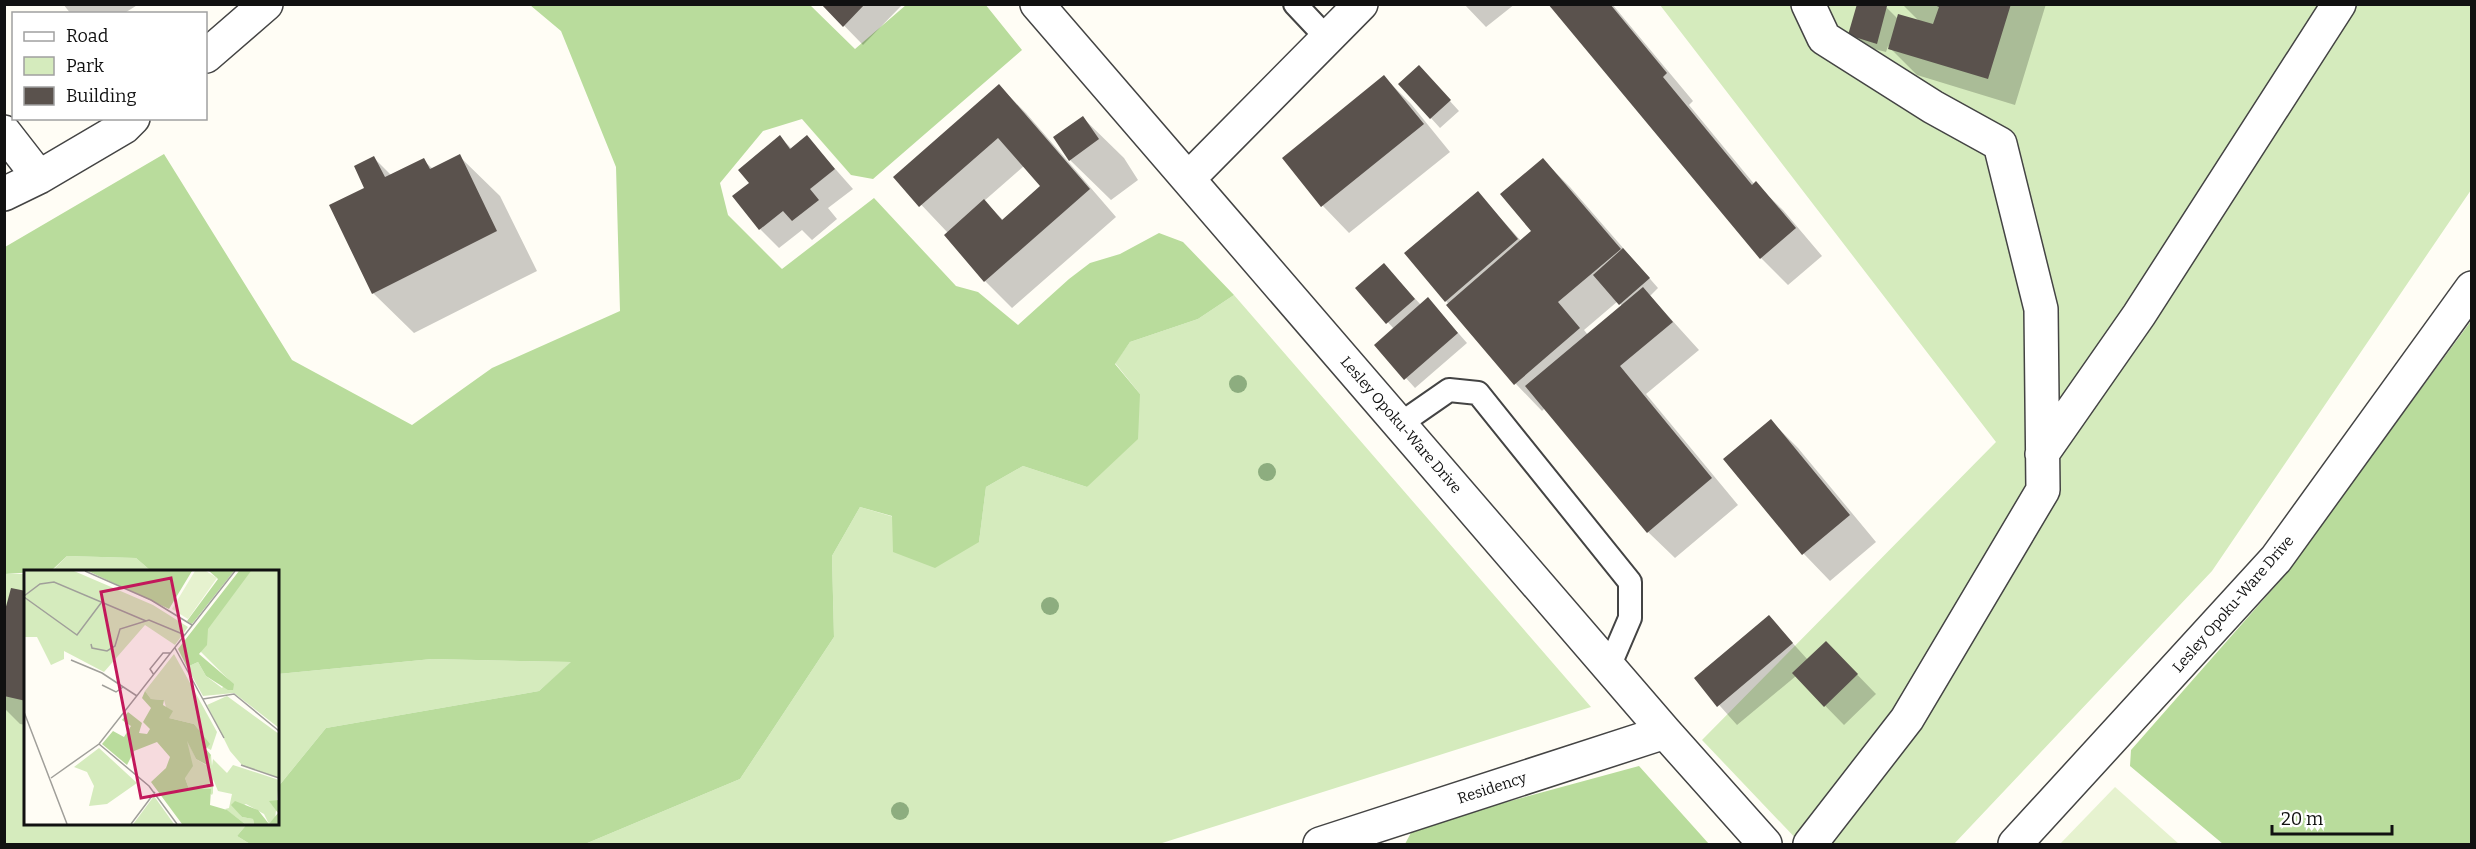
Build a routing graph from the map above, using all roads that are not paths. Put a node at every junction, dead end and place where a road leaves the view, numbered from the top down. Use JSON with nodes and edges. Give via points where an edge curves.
{"nodes":[{"id":1,"x":266,"y":4,"type":"edge"},
{"id":2,"x":1037,"y":4,"type":"edge"},
{"id":3,"x":1295,"y":4,"type":"edge"},
{"id":4,"x":1361,"y":4,"type":"edge"},
{"id":5,"x":1808,"y":4,"type":"edge"},
{"id":6,"x":2339,"y":4,"type":"edge"},
{"id":7,"x":1327,"y":38,"type":"junction"},
{"id":8,"x":207,"y":55,"type":"edge"},
{"id":9,"x":131,"y":120,"type":"edge"},
{"id":10,"x":4,"y":132,"type":"edge"},
{"id":11,"x":39,"y":177,"type":"junction"},
{"id":12,"x":1188,"y":179,"type":"junction"},
{"id":13,"x":4,"y":194,"type":"edge"},
{"id":14,"x":2472,"y":288,"type":"edge"},
{"id":15,"x":1400,"y":424,"type":"junction"},
{"id":16,"x":2042,"y":454,"type":"junction"},
{"id":17,"x":1609,"y":667,"type":"junction"},
{"id":18,"x":1665,"y":732,"type":"junction"},
{"id":19,"x":1320,"y":844,"type":"edge"},
{"id":20,"x":1765,"y":844,"type":"edge"},
{"id":21,"x":1810,"y":844,"type":"edge"},
{"id":22,"x":2015,"y":844,"type":"edge"}],
"edges":[{"from":1,"to":8,"type":"street"},
{"from":2,"to":12,"type":"street","name":"Lesley Opoku-Ware Drive"},
{"from":3,"to":7,"type":"lane"},
{"from":4,"to":7,"type":"street"},
{"from":5,"to":16,"type":"street","via":[[1824,38],[2000,144],[2041,309]]},
{"from":6,"to":16,"type":"street","via":[[2139,315]]},
{"from":7,"to":12,"type":"street"},
{"from":9,"to":11,"type":"street"},
{"from":10,"to":11,"type":"street"},
{"from":11,"to":13,"type":"street"},
{"from":12,"to":15,"type":"street","name":"Lesley Opoku-Ware Drive"},
{"from":14,"to":22,"type":"street","name":"Lesley Opoku-Ware Drive","via":[[2276,559]]},
{"from":15,"to":17,"type":"street","name":"Lesley Opoku-Ware Drive"},
{"from":15,"to":17,"type":"lane","via":[[1449,390],[1478,393],[1630,582],[1630,618]]},
{"from":16,"to":21,"type":"street","via":[[2043,490],[1907,719]]},
{"from":17,"to":18,"type":"street","name":"Lesley Opoku-Ware Drive"},
{"from":18,"to":19,"type":"street","name":"Residency"},
{"from":18,"to":20,"type":"street","name":"Lesley Opoku-Ware Drive"}]}
